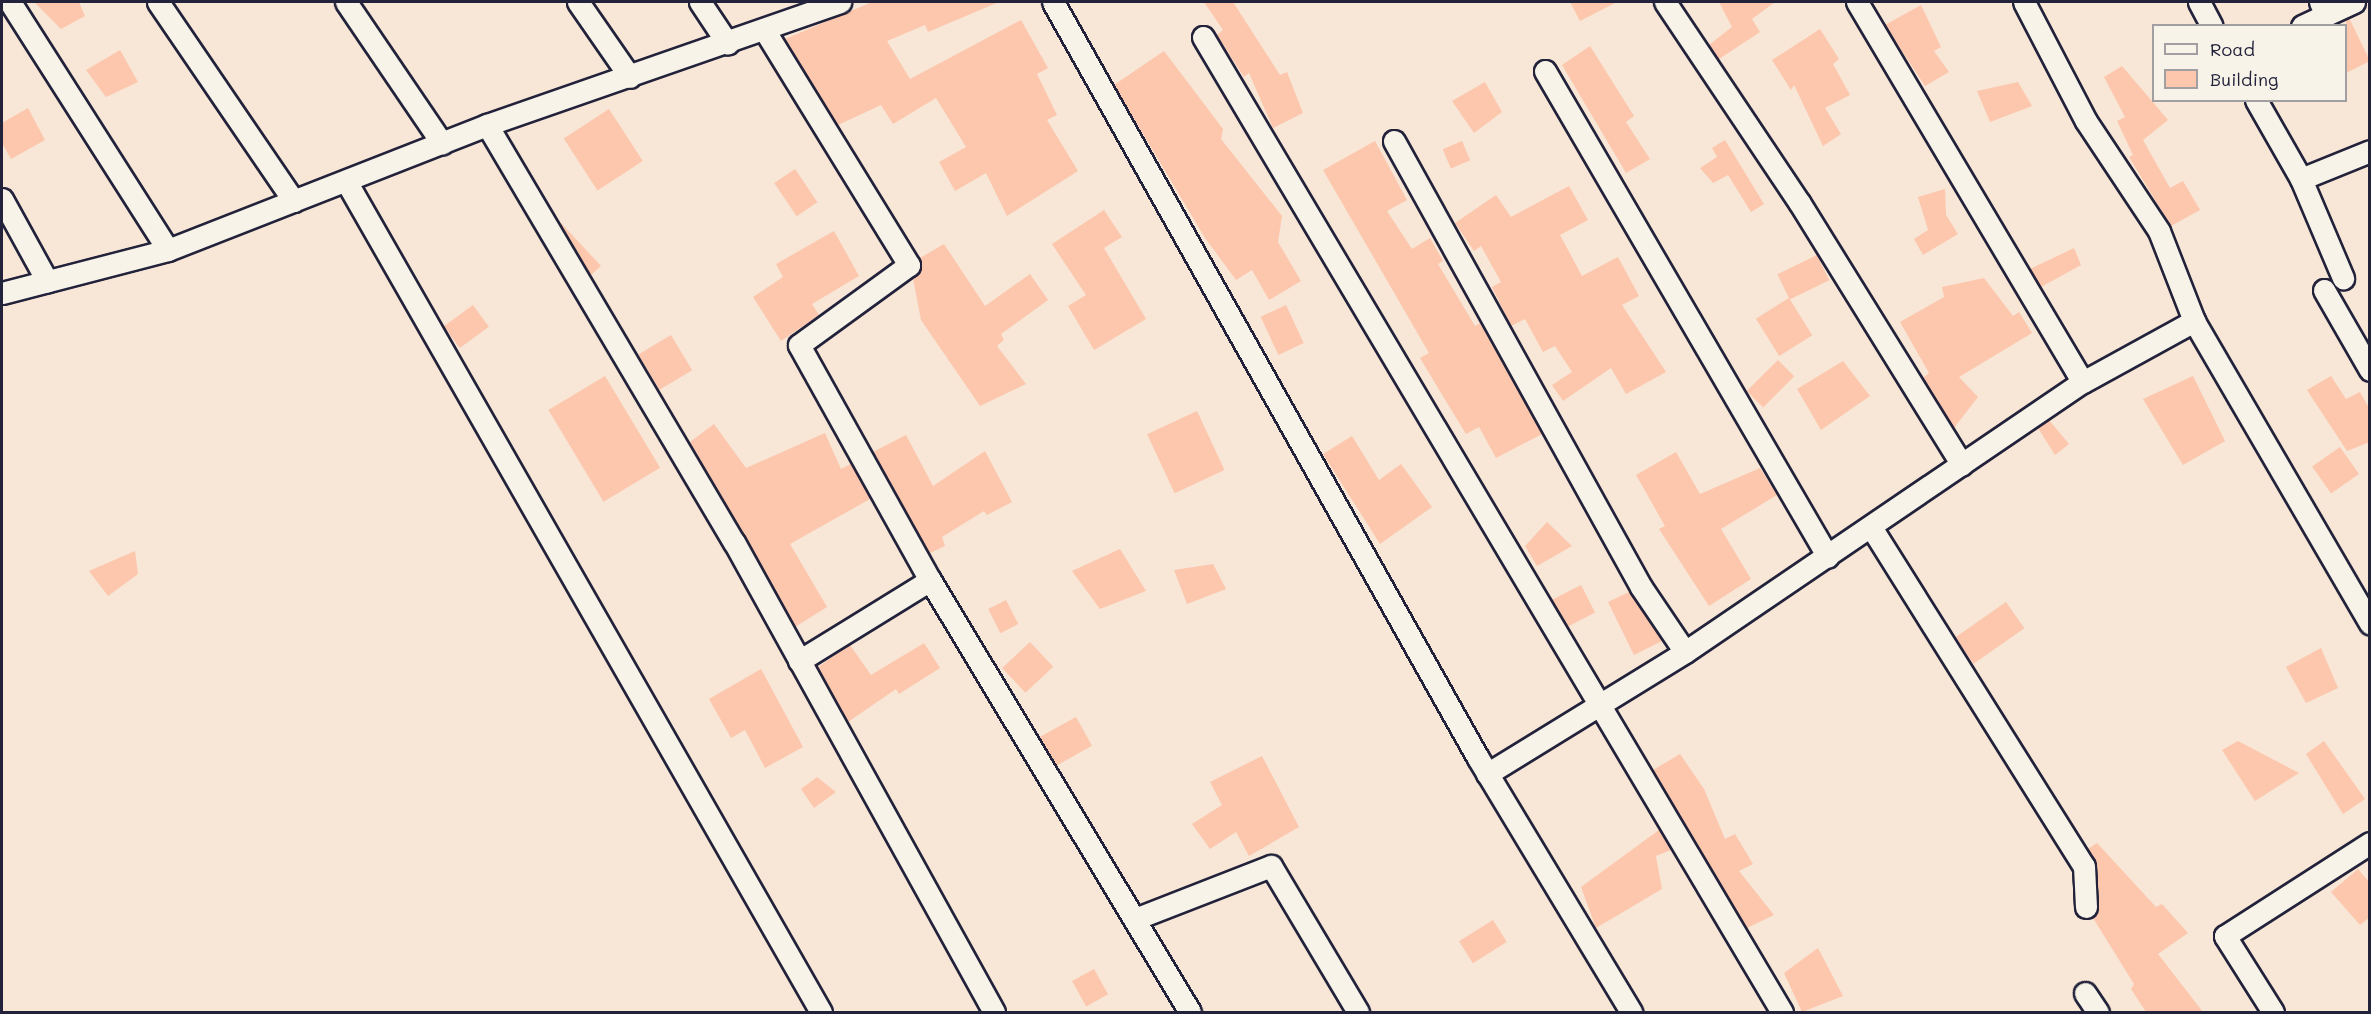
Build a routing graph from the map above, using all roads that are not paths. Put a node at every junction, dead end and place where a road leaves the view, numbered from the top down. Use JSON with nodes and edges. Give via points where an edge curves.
{"nodes":[{"id":1,"x":10,"y":2,"type":"edge"},
{"id":2,"x":158,"y":2,"type":"edge"},
{"id":3,"x":346,"y":2,"type":"edge"},
{"id":4,"x":578,"y":2,"type":"edge"},
{"id":5,"x":700,"y":2,"type":"edge"},
{"id":6,"x":840,"y":2,"type":"edge"},
{"id":7,"x":1053,"y":2,"type":"edge"},
{"id":8,"x":1665,"y":2,"type":"edge"},
{"id":9,"x":1857,"y":2,"type":"edge"},
{"id":10,"x":2024,"y":2,"type":"edge"},
{"id":11,"x":2199,"y":2,"type":"edge"},
{"id":12,"x":2354,"y":2,"type":"edge"},
{"id":13,"x":2323,"y":8,"type":"edge"},
{"id":14,"x":2211,"y":24,"type":"edge"},
{"id":15,"x":2304,"y":24,"type":"edge"},
{"id":16,"x":765,"y":31,"type":"junction"},
{"id":17,"x":1203,"y":37,"type":"dead end"},
{"id":18,"x":728,"y":44,"type":"junction"},
{"id":19,"x":1545,"y":71,"type":"dead end"},
{"id":20,"x":630,"y":77,"type":"junction"},
{"id":21,"x":2257,"y":102,"type":"edge"},
{"id":22,"x":487,"y":125,"type":"junction"},
{"id":23,"x":1394,"y":141,"type":"dead end"},
{"id":24,"x":442,"y":142,"type":"junction"},
{"id":25,"x":2370,"y":151,"type":"edge"},
{"id":26,"x":2301,"y":179,"type":"junction"},
{"id":27,"x":346,"y":181,"type":"junction"},
{"id":28,"x":2,"y":199,"type":"edge"},
{"id":29,"x":294,"y":201,"type":"junction"},
{"id":30,"x":168,"y":250,"type":"junction"},
{"id":31,"x":2343,"y":278,"type":"dead end"},
{"id":32,"x":47,"y":281,"type":"junction"},
{"id":33,"x":2324,"y":290,"type":"dead end"},
{"id":34,"x":2,"y":293,"type":"edge"},
{"id":35,"x":2194,"y":321,"type":"junction"},
{"id":36,"x":2370,"y":370,"type":"edge"},
{"id":37,"x":2083,"y":382,"type":"junction"},
{"id":38,"x":1962,"y":465,"type":"junction"},
{"id":39,"x":1871,"y":527,"type":"junction"},
{"id":40,"x":1828,"y":556,"type":"junction"},
{"id":41,"x":930,"y":580,"type":"junction"},
{"id":42,"x":2370,"y":623,"type":"edge"},
{"id":43,"x":1685,"y":652,"type":"junction"},
{"id":44,"x":799,"y":661,"type":"junction"},
{"id":45,"x":1600,"y":703,"type":"junction"},
{"id":46,"x":1487,"y":774,"type":"junction"},
{"id":47,"x":2370,"y":843,"type":"edge"},
{"id":48,"x":2086,"y":907,"type":"dead end"},
{"id":49,"x":1135,"y":919,"type":"junction"},
{"id":50,"x":2085,"y":993,"type":"dead end"},
{"id":51,"x":821,"y":1012,"type":"edge"},
{"id":52,"x":993,"y":1012,"type":"edge"},
{"id":53,"x":1190,"y":1012,"type":"edge"},
{"id":54,"x":1358,"y":1012,"type":"edge"},
{"id":55,"x":1631,"y":1012,"type":"edge"},
{"id":56,"x":1782,"y":1012,"type":"edge"},
{"id":57,"x":2098,"y":1012,"type":"edge"},
{"id":58,"x":2273,"y":1012,"type":"edge"}],
"edges":[{"from":1,"to":30,"type":"street"},
{"from":2,"to":29,"type":"street"},
{"from":3,"to":24,"type":"street"},
{"from":4,"to":20,"type":"street"},
{"from":5,"to":18,"type":"street"},
{"from":6,"to":16,"type":"street"},
{"from":7,"to":46,"type":"street"},
{"from":8,"to":38,"type":"street","via":[[1799,201]]},
{"from":9,"to":37,"type":"street"},
{"from":10,"to":35,"type":"street","via":[[2086,121],[2159,231]]},
{"from":11,"to":14,"type":"street"},
{"from":12,"to":13,"type":"street"},
{"from":13,"to":15,"type":"street"},
{"from":16,"to":18,"type":"street"},
{"from":16,"to":41,"type":"street","via":[[909,265],[799,345]]},
{"from":17,"to":45,"type":"street"},
{"from":18,"to":20,"type":"street"},
{"from":19,"to":40,"type":"street"},
{"from":20,"to":22,"type":"street"},
{"from":21,"to":26,"type":"street"},
{"from":22,"to":24,"type":"street"},
{"from":22,"to":44,"type":"street"},
{"from":23,"to":43,"type":"street","via":[[1641,586]]},
{"from":24,"to":27,"type":"street"},
{"from":25,"to":26,"type":"street"},
{"from":26,"to":31,"type":"street"},
{"from":27,"to":29,"type":"street"},
{"from":27,"to":51,"type":"street"},
{"from":28,"to":32,"type":"street"},
{"from":29,"to":30,"type":"street"},
{"from":30,"to":32,"type":"street"},
{"from":32,"to":34,"type":"street"},
{"from":33,"to":36,"type":"street"},
{"from":35,"to":37,"type":"street"},
{"from":35,"to":42,"type":"street"},
{"from":37,"to":38,"type":"street"},
{"from":38,"to":39,"type":"street"},
{"from":39,"to":40,"type":"street"},
{"from":39,"to":48,"type":"street","via":[[2084,866]]},
{"from":40,"to":43,"type":"street"},
{"from":41,"to":44,"type":"street"},
{"from":41,"to":49,"type":"street"},
{"from":43,"to":45,"type":"street"},
{"from":44,"to":52,"type":"street"},
{"from":45,"to":46,"type":"street"},
{"from":45,"to":56,"type":"street"},
{"from":46,"to":55,"type":"street"},
{"from":47,"to":58,"type":"street","via":[[2225,936]]},
{"from":49,"to":53,"type":"street"},
{"from":49,"to":54,"type":"street","via":[[1271,866]]},
{"from":50,"to":57,"type":"street"}]}
